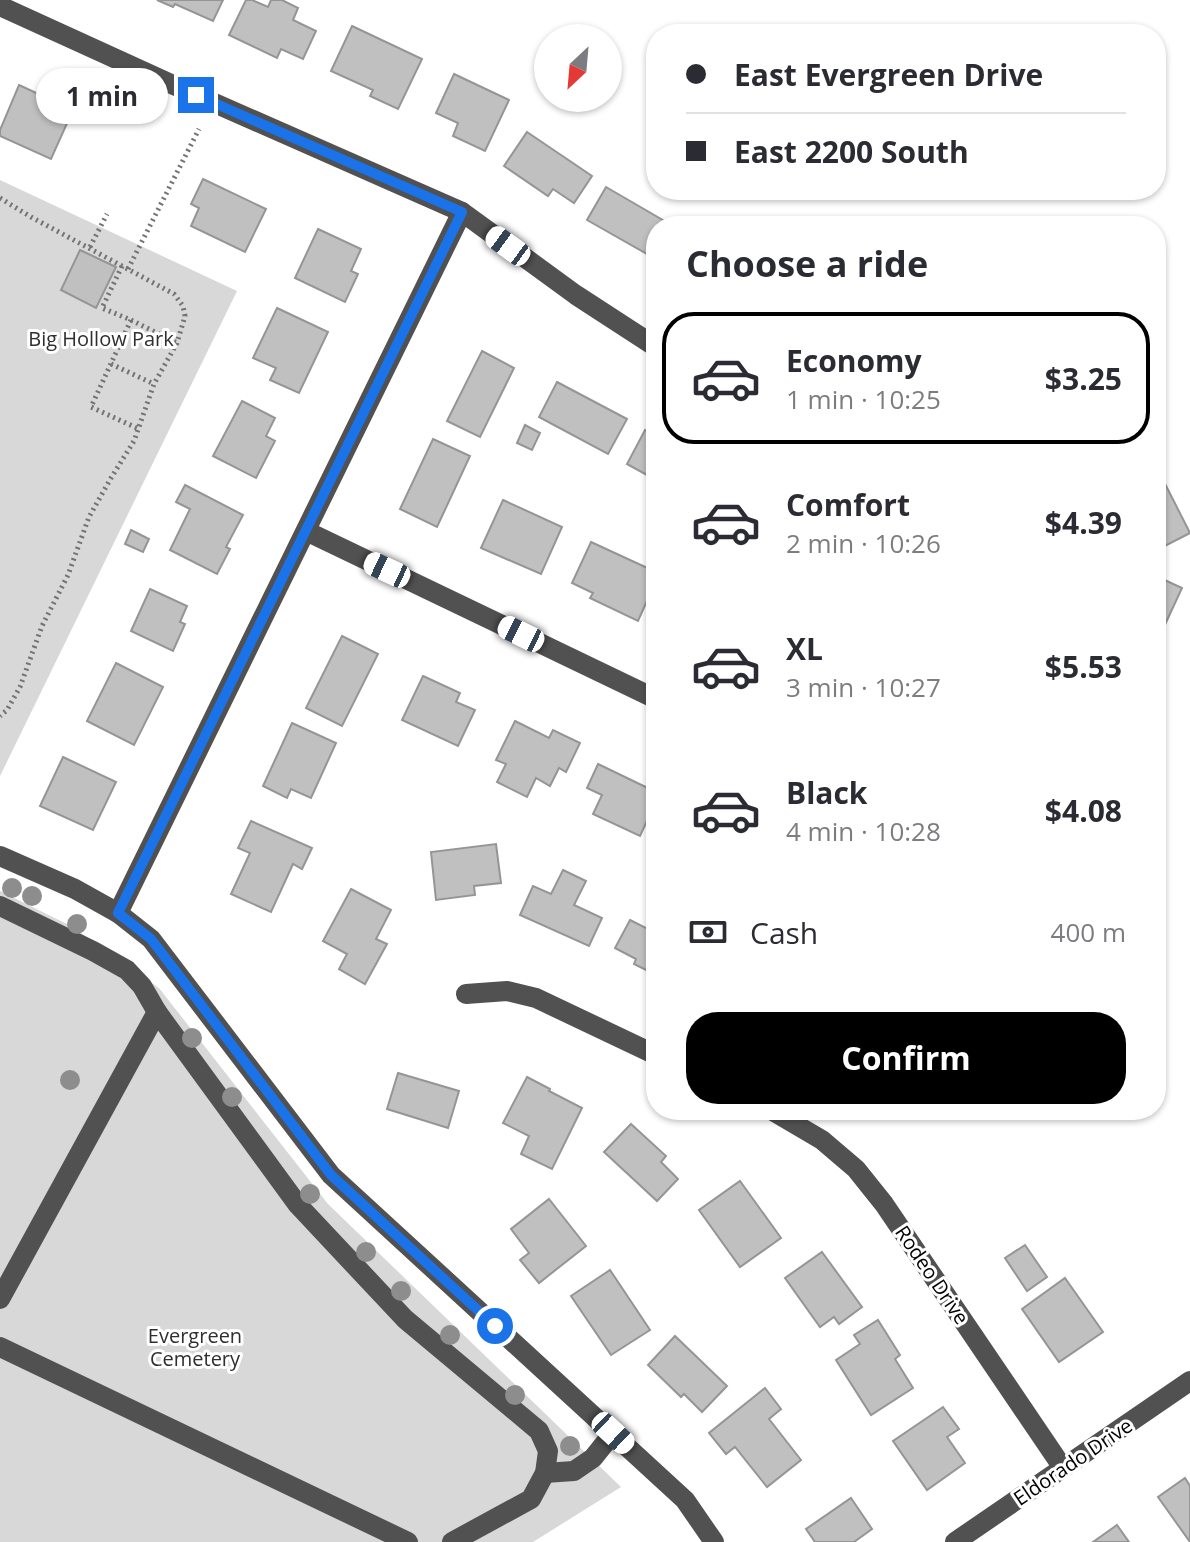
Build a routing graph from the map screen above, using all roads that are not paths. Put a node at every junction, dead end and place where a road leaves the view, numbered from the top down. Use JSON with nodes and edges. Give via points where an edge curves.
{"nodes":[{"id":1,"x":0,"y":6,"type":"edge"},
{"id":2,"x":462,"y":212,"type":"junction"},
{"id":3,"x":646,"y":340,"type":"edge"},
{"id":4,"x":306,"y":531,"type":"junction"},
{"id":5,"x":646,"y":694,"type":"edge"},
{"id":6,"x":0,"y":856,"type":"edge"},
{"id":7,"x":0,"y":906,"type":"edge"},
{"id":8,"x":118,"y":913,"type":"junction"},
{"id":9,"x":466,"y":994,"type":"dead end"},
{"id":10,"x":157,"y":1012,"type":"junction"},
{"id":11,"x":646,"y":1050,"type":"edge"},
{"id":12,"x":792,"y":1120,"type":"edge"},
{"id":13,"x":0,"y":1299,"type":"edge"},
{"id":14,"x":0,"y":1347,"type":"edge"},
{"id":15,"x":1190,"y":1381,"type":"edge"},
{"id":16,"x":613,"y":1433,"type":"junction"},
{"id":17,"x":1063,"y":1468,"type":"junction"},
{"id":18,"x":545,"y":1473,"type":"junction"},
{"id":19,"x":408,"y":1542,"type":"edge"},
{"id":20,"x":452,"y":1542,"type":"edge"},
{"id":21,"x":714,"y":1542,"type":"edge"},
{"id":22,"x":955,"y":1542,"type":"edge"}],
"edges":[{"from":1,"to":2,"type":"street"},
{"from":2,"to":3,"type":"street"},
{"from":2,"to":4,"type":"street"},
{"from":4,"to":5,"type":"street"},
{"from":4,"to":8,"type":"street"},
{"from":6,"to":8,"type":"street"},
{"from":7,"to":10,"type":"street","via":[[127,970]]},
{"from":8,"to":16,"type":"street","via":[[151,939],[331,1175]]},
{"from":9,"to":11,"type":"street","via":[[507,991],[536,998]]},
{"from":10,"to":13,"type":"street"},
{"from":10,"to":18,"type":"street","via":[[316,1225],[405,1319],[539,1431],[548,1451]]},
{"from":12,"to":17,"type":"street","name":"Rodeo Drive","via":[[856,1169],[884,1204]]},
{"from":14,"to":19,"type":"street"},
{"from":15,"to":17,"type":"street","name":"Eldorado Drive"},
{"from":16,"to":18,"type":"street","via":[[574,1471]]},
{"from":16,"to":21,"type":"street","via":[[685,1500]]},
{"from":17,"to":22,"type":"street","name":"Eldorado Drive"},
{"from":18,"to":20,"type":"street","via":[[531,1499]]}]}
